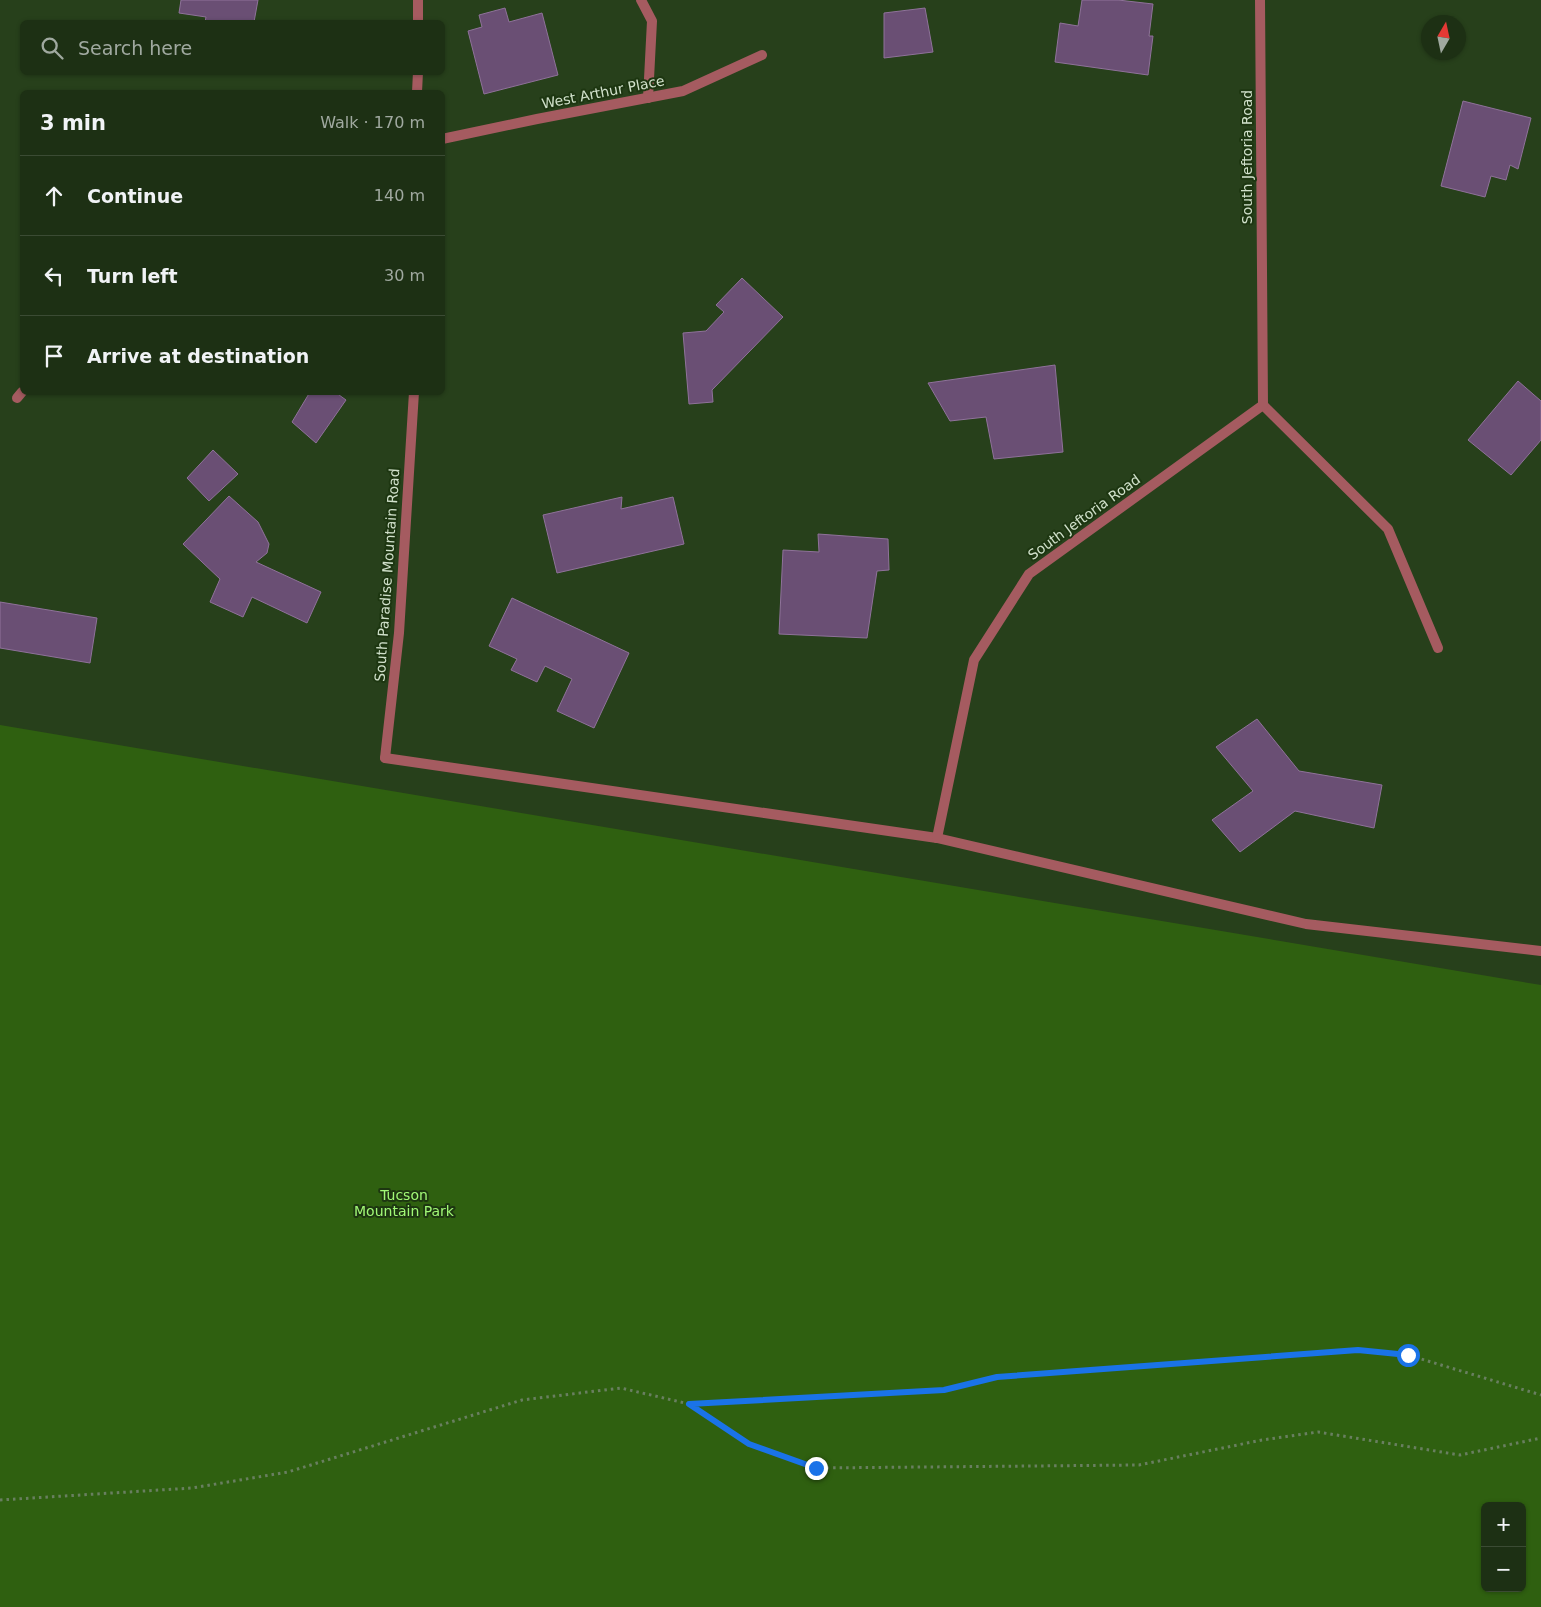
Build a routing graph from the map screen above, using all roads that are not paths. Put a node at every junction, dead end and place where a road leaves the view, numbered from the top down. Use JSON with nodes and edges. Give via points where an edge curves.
{"nodes":[{"id":1,"x":418,"y":0,"type":"edge"},
{"id":2,"x":641,"y":0,"type":"edge"},
{"id":3,"x":1260,"y":0,"type":"edge"},
{"id":4,"x":418,"y":20,"type":"edge"},
{"id":5,"x":762,"y":55,"type":"dead end"},
{"id":6,"x":418,"y":75,"type":"edge"},
{"id":7,"x":417,"y":90,"type":"edge"},
{"id":8,"x":648,"y":98,"type":"junction"},
{"id":9,"x":445,"y":138,"type":"edge"},
{"id":10,"x":414,"y":395,"type":"edge"},
{"id":11,"x":1263,"y":405,"type":"junction"},
{"id":12,"x":1438,"y":648,"type":"dead end"},
{"id":13,"x":937,"y":838,"type":"junction"},
{"id":14,"x":1541,"y":951,"type":"edge"}],
"edges":[{"from":1,"to":4,"type":"street"},
{"from":2,"to":8,"type":"street","via":[[652,21]]},
{"from":3,"to":11,"type":"street","name":"South Jeftoria Road"},
{"from":5,"to":8,"type":"street","name":"West Arthur Place","via":[[683,91]]},
{"from":6,"to":7,"type":"street"},
{"from":8,"to":9,"type":"street","name":"West Arthur Place"},
{"from":10,"to":13,"type":"street","name":"South Paradise Mountain Road","via":[[399,633],[385,758]]},
{"from":11,"to":12,"type":"street","via":[[1388,529]]},
{"from":11,"to":13,"type":"street","name":"South Jeftoria Road","via":[[1029,574],[974,660]]},
{"from":13,"to":14,"type":"street","via":[[1306,924]]}]}
